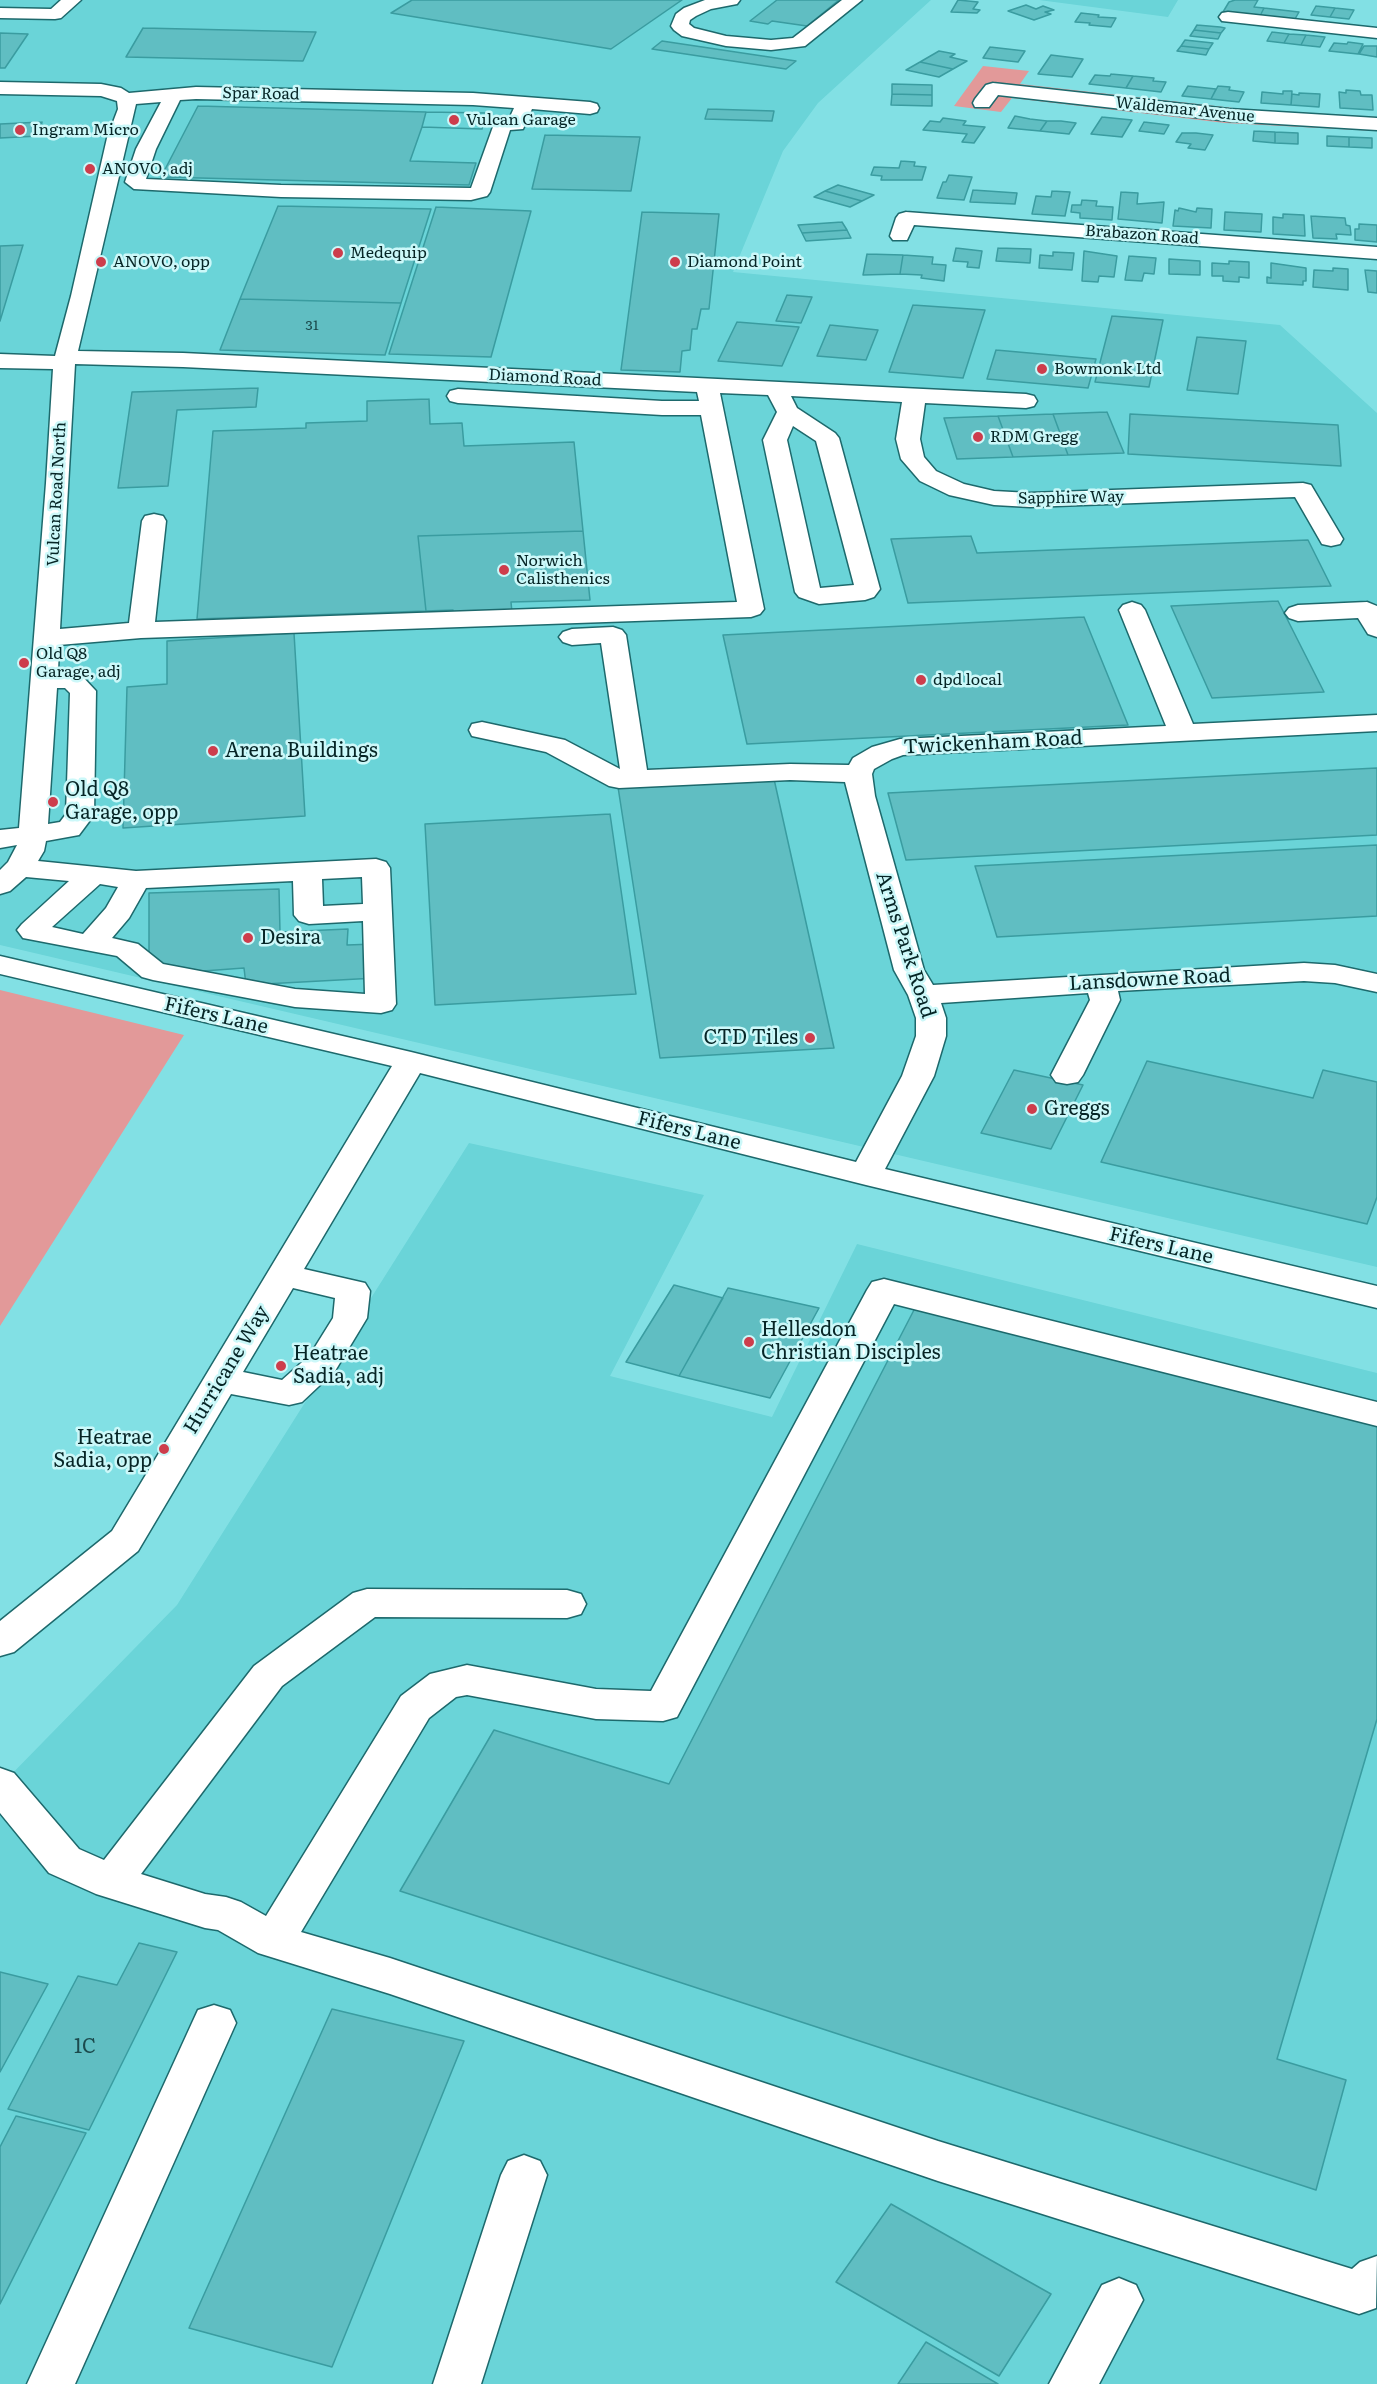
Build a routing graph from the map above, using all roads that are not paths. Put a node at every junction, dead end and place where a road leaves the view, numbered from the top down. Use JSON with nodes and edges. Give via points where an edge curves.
{"nodes":[{"id":1,"x":72,"y":0,"type":"edge"},
{"id":2,"x":731,"y":0,"type":"edge"},
{"id":3,"x":853,"y":0,"type":"edge"},
{"id":4,"x":1305,"y":8,"type":"dead end"},
{"id":5,"x":0,"y":13,"type":"edge"},
{"id":6,"x":1228,"y":17,"type":"dead end"},
{"id":7,"x":1296,"y":24,"type":"junction"},
{"id":8,"x":1377,"y":33,"type":"edge"},
{"id":9,"x":1005,"y":73,"type":"dead end"},
{"id":10,"x":0,"y":88,"type":"edge"},
{"id":11,"x":174,"y":94,"type":"junction"},
{"id":12,"x":126,"y":99,"type":"junction"},
{"id":13,"x":525,"y":104,"type":"junction"},
{"id":14,"x":590,"y":108,"type":"dead end"},
{"id":15,"x":1377,"y":124,"type":"edge"},
{"id":16,"x":913,"y":198,"type":"dead end"},
{"id":17,"x":1377,"y":253,"type":"edge"},
{"id":18,"x":64,"y":360,"type":"junction"},
{"id":19,"x":0,"y":361,"type":"edge"},
{"id":20,"x":776,"y":390,"type":"junction"},
{"id":21,"x":439,"y":394,"type":"dead end"},
{"id":22,"x":709,"y":397,"type":"junction"},
{"id":23,"x":914,"y":398,"type":"junction"},
{"id":24,"x":1026,"y":402,"type":"dead end"},
{"id":25,"x":788,"y":412,"type":"junction"},
{"id":26,"x":154,"y":521,"type":"dead end"},
{"id":27,"x":1331,"y":539,"type":"dead end"},
{"id":28,"x":1132,"y":610,"type":"dead end"},
{"id":29,"x":1298,"y":613,"type":"dead end"},
{"id":30,"x":1377,"y":629,"type":"edge"},
{"id":31,"x":141,"y":630,"type":"junction"},
{"id":32,"x":48,"y":638,"type":"junction"},
{"id":33,"x":474,"y":642,"type":"dead end"},
{"id":34,"x":44,"y":679,"type":"junction"},
{"id":35,"x":1377,"y":723,"type":"edge"},
{"id":36,"x":482,"y":730,"type":"dead end"},
{"id":37,"x":1183,"y":733,"type":"junction"},
{"id":38,"x":858,"y":774,"type":"junction"},
{"id":39,"x":627,"y":779,"type":"junction"},
{"id":40,"x":33,"y":834,"type":"junction"},
{"id":41,"x":0,"y":839,"type":"edge"},
{"id":42,"x":307,"y":871,"type":"junction"},
{"id":43,"x":93,"y":875,"type":"junction"},
{"id":44,"x":10,"y":876,"type":"edge"},
{"id":45,"x":136,"y":880,"type":"junction"},
{"id":46,"x":377,"y":912,"type":"junction"},
{"id":47,"x":90,"y":944,"type":"junction"},
{"id":48,"x":0,"y":965,"type":"edge"},
{"id":49,"x":1101,"y":983,"type":"junction"},
{"id":50,"x":1377,"y":983,"type":"edge"},
{"id":51,"x":923,"y":995,"type":"junction"},
{"id":52,"x":411,"y":1061,"type":"junction"},
{"id":53,"x":1067,"y":1075,"type":"dead end"},
{"id":54,"x":866,"y":1175,"type":"junction"},
{"id":55,"x":284,"y":1275,"type":"junction"},
{"id":56,"x":1377,"y":1297,"type":"edge"},
{"id":57,"x":221,"y":1380,"type":"junction"},
{"id":58,"x":1377,"y":1414,"type":"edge"},
{"id":59,"x":567,"y":1604,"type":"dead end"},
{"id":60,"x":0,"y":1642,"type":"edge"},
{"id":61,"x":0,"y":1784,"type":"edge"},
{"id":62,"x":111,"y":1882,"type":"junction"},
{"id":63,"x":273,"y":1941,"type":"junction"},
{"id":64,"x":214,"y":2023,"type":"dead end"},
{"id":65,"x":524,"y":2175,"type":"dead end"},
{"id":66,"x":1377,"y":2277,"type":"edge"},
{"id":67,"x":1119,"y":2300,"type":"dead end"},
{"id":68,"x":51,"y":2384,"type":"edge"},
{"id":69,"x":457,"y":2384,"type":"edge"},
{"id":70,"x":1073,"y":2384,"type":"edge"}],
"edges":[{"from":1,"to":5,"type":"street","via":[[55,14]]},
{"from":2,"to":3,"type":"street","via":[[690,12],[682,18],[680,26],[688,32],[726,41],[788,44],[799,42]]},
{"from":4,"to":7,"type":"street"},
{"from":6,"to":7,"type":"street","via":[[1254,27]]},
{"from":7,"to":8,"type":"street"},
{"from":9,"to":15,"type":"street","name":"Waldemar Avenue","via":[[987,96]]},
{"from":10,"to":12,"type":"street","name":"Spar Road","via":[[101,90]]},
{"from":11,"to":12,"type":"street","name":"Spar Road"},
{"from":11,"to":13,"type":"street","name":"Spar Road","via":[[473,99]]},
{"from":11,"to":13,"type":"street","via":[[146,149],[135,182],[141,185],[471,194],[480,192],[503,124],[516,125]]},
{"from":12,"to":18,"type":"street","name":"Vulcan Road North","via":[[127,110]]},
{"from":13,"to":14,"type":"street","name":"Spar Road"},
{"from":16,"to":17,"type":"street","name":"Brabazon Road","via":[[903,227]]},
{"from":18,"to":19,"type":"street","name":"Diamond Road"},
{"from":18,"to":22,"type":"street","name":"Diamond Road","via":[[183,360]]},
{"from":18,"to":32,"type":"street","name":"Vulcan Road North"},
{"from":20,"to":22,"type":"street","name":"Diamond Road"},
{"from":20,"to":23,"type":"street","name":"Diamond Road"},
{"from":20,"to":25,"type":"street"},
{"from":21,"to":22,"type":"street","via":[[662,408]]},
{"from":22,"to":31,"type":"street","via":[[751,609]]},
{"from":23,"to":24,"type":"street","name":"Diamond Road"},
{"from":23,"to":27,"type":"street","name":"Sapphire Way","via":[[908,440],[913,459],[928,476],[957,490],[1030,500],[1299,482]]},
{"from":25,"to":25,"type":"street","via":[[827,438],[866,592],[819,596],[808,592],[776,440]]},
{"from":26,"to":31,"type":"street"},
{"from":28,"to":37,"type":"street"},
{"from":29,"to":30,"type":"street","via":[[1367,610]]},
{"from":31,"to":32,"type":"street"},
{"from":32,"to":34,"type":"street","name":"Vulcan Road North"},
{"from":33,"to":39,"type":"street","via":[[613,635]]},
{"from":34,"to":40,"type":"street","name":"Vulcan Road North"},
{"from":34,"to":40,"type":"street","via":[[72,681],[83,691],[80,814],[69,829]]},
{"from":35,"to":37,"type":"street","name":"Twickenham Road"},
{"from":36,"to":39,"type":"street","via":[[555,746]]},
{"from":37,"to":38,"type":"street","name":"Twickenham Road","via":[[900,747],[862,764]]},
{"from":38,"to":39,"type":"street","via":[[716,763]]},
{"from":38,"to":51,"type":"street","name":"Arms Park Road","via":[[909,970]]},
{"from":40,"to":41,"type":"street"},
{"from":40,"to":44,"type":"street","name":"Vulcan Road North","via":[[30,851]]},
{"from":42,"to":45,"type":"street"},
{"from":42,"to":46,"type":"street","via":[[309,915]]},
{"from":42,"to":46,"type":"street","via":[[376,868]]},
{"from":43,"to":44,"type":"street"},
{"from":43,"to":45,"type":"street"},
{"from":43,"to":47,"type":"street","via":[[32,930]]},
{"from":45,"to":47,"type":"street","via":[[119,912]]},
{"from":46,"to":47,"type":"street","via":[[381,1005],[295,998],[153,971],[127,950]]},
{"from":48,"to":52,"type":"street","name":"Fifers Lane"},
{"from":49,"to":50,"type":"street","name":"Lansdowne Road","via":[[1304,972]]},
{"from":49,"to":51,"type":"street","name":"Lansdowne Road"},
{"from":49,"to":53,"type":"street","via":[[1105,1000]]},
{"from":51,"to":54,"type":"street","name":"Arms Park Road","via":[[931,1018],[928,1046],[918,1076]]},
{"from":52,"to":54,"type":"street","name":"Fifers Lane"},
{"from":52,"to":55,"type":"street","name":"Hurricane Way"},
{"from":54,"to":56,"type":"street","name":"Fifers Lane"},
{"from":55,"to":57,"type":"street","name":"Hurricane Way"},
{"from":55,"to":57,"type":"street","via":[[353,1291],[350,1318],[323,1363],[290,1393]]},
{"from":57,"to":60,"type":"street","name":"Hurricane Way","via":[[125,1541]]},
{"from":58,"to":63,"type":"street","via":[[884,1290],[663,1706],[596,1704],[467,1680],[444,1684],[416,1707]]},
{"from":59,"to":62,"type":"street","via":[[367,1603],[268,1676]]},
{"from":61,"to":62,"type":"street","via":[[64,1861]]},
{"from":62,"to":63,"type":"street","via":[[226,1914]]},
{"from":63,"to":66,"type":"street","via":[[390,1976],[938,2161],[1359,2293]]},
{"from":64,"to":68,"type":"street"},
{"from":65,"to":69,"type":"street"},
{"from":67,"to":70,"type":"street"}]}
